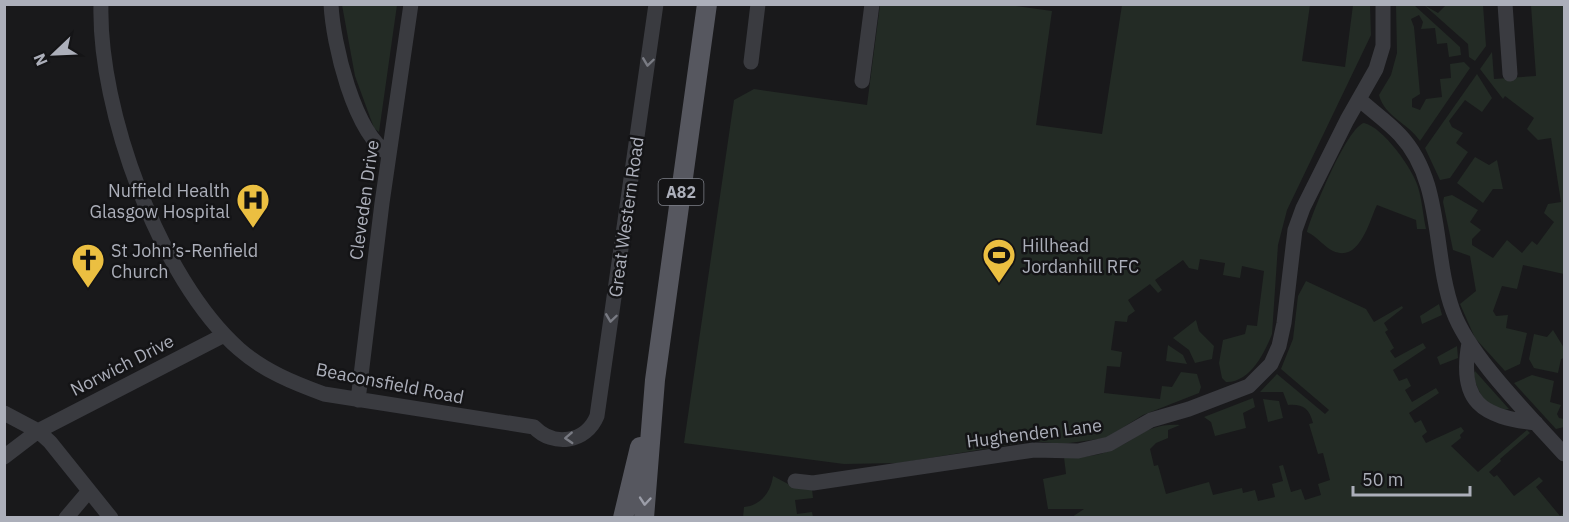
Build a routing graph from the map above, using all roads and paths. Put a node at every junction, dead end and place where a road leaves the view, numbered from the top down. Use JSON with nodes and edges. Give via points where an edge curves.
{"nodes":[{"id":1,"x":101,"y":4,"type":"edge"},
{"id":2,"x":332,"y":4,"type":"edge"},
{"id":3,"x":411,"y":4,"type":"edge"},
{"id":4,"x":656,"y":4,"type":"edge"},
{"id":5,"x":707,"y":4,"type":"edge"},
{"id":6,"x":758,"y":4,"type":"edge"},
{"id":7,"x":872,"y":4,"type":"edge"},
{"id":8,"x":1383,"y":4,"type":"edge"},
{"id":9,"x":1505,"y":4,"type":"edge"},
{"id":10,"x":752,"y":62,"type":"dead end"},
{"id":11,"x":1510,"y":74,"type":"dead end"},
{"id":12,"x":862,"y":81,"type":"dead end"},
{"id":13,"x":1359,"y":99,"type":"junction"},
{"id":14,"x":389,"y":154,"type":"junction"},
{"id":15,"x":224,"y":334,"type":"junction"},
{"id":16,"x":1469,"y":343,"type":"junction"},
{"id":17,"x":655,"y":380,"type":"junction"},
{"id":18,"x":358,"y":400,"type":"junction"},
{"id":19,"x":4,"y":413,"type":"edge"},
{"id":20,"x":1536,"y":423,"type":"junction"},
{"id":21,"x":591,"y":428,"type":"joint"},
{"id":22,"x":38,"y":431,"type":"junction"},
{"id":23,"x":1564,"y":454,"type":"edge"},
{"id":24,"x":4,"y":457,"type":"edge"},
{"id":25,"x":795,"y":481,"type":"dead end"},
{"id":26,"x":88,"y":492,"type":"junction"},
{"id":27,"x":66,"y":518,"type":"edge"},
{"id":28,"x":111,"y":518,"type":"edge"},
{"id":29,"x":623,"y":518,"type":"edge"},
{"id":30,"x":644,"y":518,"type":"edge"}],
"edges":[{"from":1,"to":15,"type":"street","name":"Beaconsfield Road","via":[[102,40],[115,119],[129,159],[183,283]]},
{"from":2,"to":14,"type":"street","via":[[339,50],[356,108],[374,142]]},
{"from":3,"to":14,"type":"street","name":"Cleveden Drive"},
{"from":4,"to":21,"type":"street","name":"Great Western Road","one_way":true,"via":[[597,416]]},
{"from":5,"to":17,"type":"main road","number":"A82"},
{"from":6,"to":10,"type":"street"},
{"from":7,"to":12,"type":"street"},
{"from":8,"to":13,"type":"street","name":"Hughenden Lane","via":[[1383,46],[1376,69]]},
{"from":9,"to":11,"type":"street"},
{"from":13,"to":16,"type":"street","via":[[1400,134],[1421,167],[1447,291]]},
{"from":13,"to":25,"type":"street","name":"Hughenden Lane","via":[[1295,230],[1279,346],[1271,364],[1249,386],[1151,420],[1096,448],[1034,450],[813,483]]},
{"from":14,"to":18,"type":"street","name":"Cleveden Drive"},
{"from":15,"to":18,"type":"street","name":"Beaconsfield Road","via":[[262,366],[294,383]]},
{"from":15,"to":22,"type":"street","name":"Norwich Drive"},
{"from":16,"to":20,"type":"street"},
{"from":16,"to":20,"type":"street","via":[[1465,374],[1473,398],[1497,416]]},
{"from":17,"to":29,"type":"main road","number":"A82"},
{"from":17,"to":30,"type":"main road","number":"A82","one_way":true},
{"from":21,"to":18,"type":"street","name":"Beaconsfield Road","one_way":true,"via":[[574,439],[542,436],[534,427]]},
{"from":19,"to":22,"type":"street"},
{"from":20,"to":23,"type":"street"},
{"from":22,"to":24,"type":"street","name":"Norwich Drive"},
{"from":22,"to":26,"type":"street","via":[[61,454]]},
{"from":26,"to":27,"type":"street"},
{"from":26,"to":28,"type":"street"}]}
